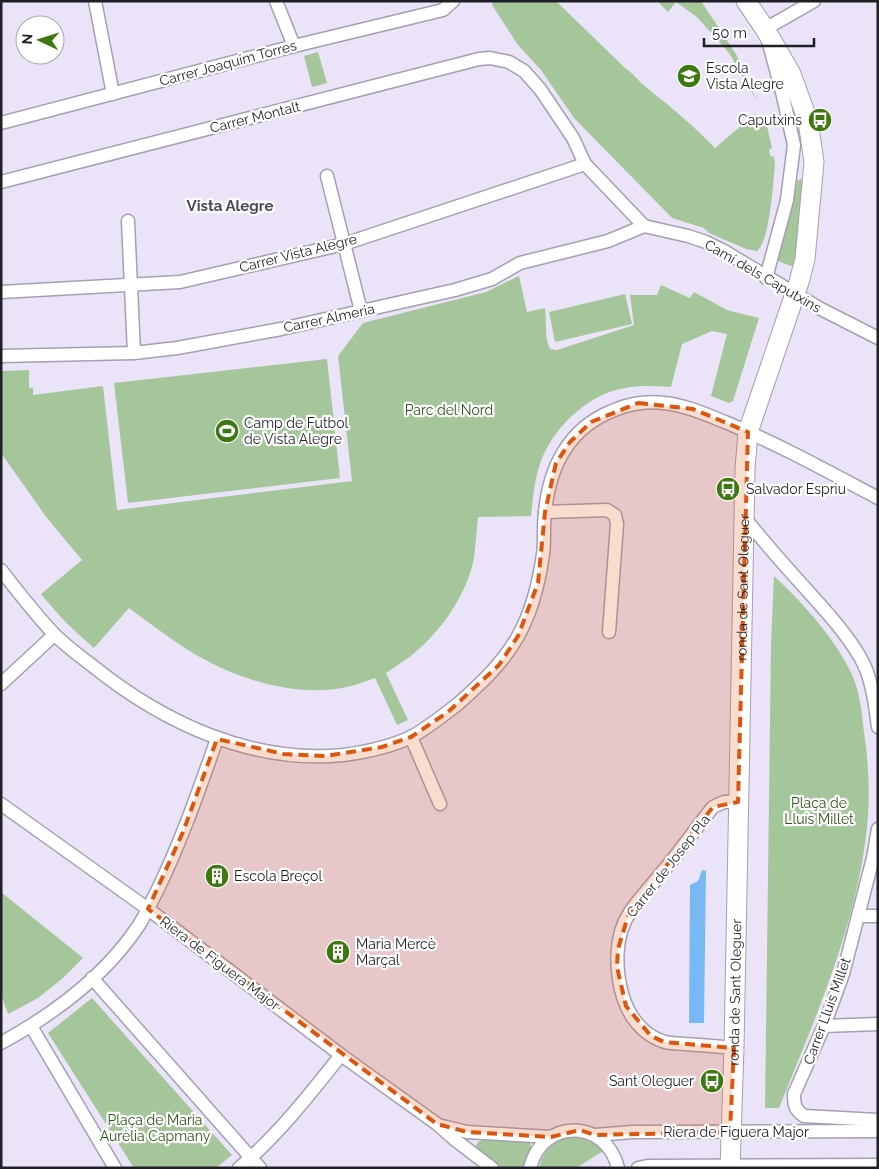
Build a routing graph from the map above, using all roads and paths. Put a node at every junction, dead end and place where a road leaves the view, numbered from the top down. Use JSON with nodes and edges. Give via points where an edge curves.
{"nodes":[{"id":1,"x":95,"y":1,"type":"edge"},
{"id":2,"x":276,"y":1,"type":"edge"},
{"id":3,"x":453,"y":1,"type":"edge"},
{"id":4,"x":746,"y":1,"type":"edge"},
{"id":5,"x":814,"y":1,"type":"edge"},
{"id":6,"x":765,"y":29,"type":"junction"},
{"id":7,"x":294,"y":46,"type":"junction"},
{"id":8,"x":113,"y":94,"type":"junction"},
{"id":9,"x":1,"y":123,"type":"edge"},
{"id":10,"x":585,"y":164,"type":"junction"},
{"id":11,"x":327,"y":176,"type":"dead end"},
{"id":12,"x":1,"y":182,"type":"edge"},
{"id":13,"x":128,"y":221,"type":"dead end"},
{"id":14,"x":644,"y":226,"type":"junction"},
{"id":15,"x":344,"y":244,"type":"junction"},
{"id":16,"x":766,"y":278,"type":"junction"},
{"id":17,"x":131,"y":286,"type":"junction"},
{"id":18,"x":1,"y":292,"type":"edge"},
{"id":19,"x":794,"y":294,"type":"junction"},
{"id":20,"x":360,"y":311,"type":"junction"},
{"id":21,"x":878,"y":338,"type":"edge"},
{"id":22,"x":134,"y":353,"type":"junction"},
{"id":23,"x":1,"y":356,"type":"edge"},
{"id":24,"x":748,"y":432,"type":"junction"},
{"id":25,"x":878,"y":498,"type":"edge"},
{"id":26,"x":545,"y":512,"type":"junction"},
{"id":27,"x":744,"y":517,"type":"junction"},
{"id":28,"x":1,"y":570,"type":"edge"},
{"id":29,"x":609,"y":632,"type":"dead end"},
{"id":30,"x":54,"y":635,"type":"junction"},
{"id":31,"x":1,"y":684,"type":"edge"},
{"id":32,"x":876,"y":704,"type":"edge"},
{"id":33,"x":878,"y":727,"type":"edge"},
{"id":34,"x":411,"y":737,"type":"junction"},
{"id":35,"x":217,"y":738,"type":"junction"},
{"id":36,"x":738,"y":802,"type":"junction"},
{"id":37,"x":1,"y":804,"type":"edge"},
{"id":38,"x":440,"y":804,"type":"dead end"},
{"id":39,"x":878,"y":829,"type":"edge"},
{"id":40,"x":148,"y":909,"type":"junction"},
{"id":41,"x":858,"y":916,"type":"junction"},
{"id":42,"x":878,"y":916,"type":"edge"},
{"id":43,"x":92,"y":978,"type":"junction"},
{"id":44,"x":878,"y":1024,"type":"edge"},
{"id":45,"x":31,"y":1026,"type":"junction"},
{"id":46,"x":824,"y":1026,"type":"junction"},
{"id":47,"x":1,"y":1043,"type":"edge"},
{"id":48,"x":734,"y":1048,"type":"junction"},
{"id":49,"x":341,"y":1055,"type":"junction"},
{"id":50,"x":878,"y":1120,"type":"edge"},
{"id":51,"x":437,"y":1124,"type":"junction"},
{"id":52,"x":878,"y":1131,"type":"edge"},
{"id":53,"x":730,"y":1132,"type":"junction"},
{"id":54,"x":595,"y":1135,"type":"junction"},
{"id":55,"x":551,"y":1137,"type":"junction"},
{"id":56,"x":251,"y":1158,"type":"junction"},
{"id":57,"x":878,"y":1165,"type":"edge"},
{"id":58,"x":731,"y":1167,"type":"edge"},
{"id":59,"x":115,"y":1168,"type":"edge"},
{"id":60,"x":238,"y":1168,"type":"edge"},
{"id":61,"x":260,"y":1168,"type":"edge"},
{"id":62,"x":492,"y":1168,"type":"edge"},
{"id":63,"x":530,"y":1168,"type":"edge"},
{"id":64,"x":618,"y":1168,"type":"edge"},
{"id":65,"x":638,"y":1168,"type":"edge"}],
"edges":[{"from":1,"to":8,"type":"street"},
{"from":2,"to":7,"type":"street"},
{"from":3,"to":7,"type":"street","name":"Carrer Joaquím Torres","via":[[444,10]]},
{"from":4,"to":6,"type":"street","name":"ronda de Sant Oleguer"},
{"from":5,"to":6,"type":"street"},
{"from":6,"to":16,"type":"street","name":"ronda de Sant Oleguer","via":[[794,145],[788,200]]},
{"from":6,"to":19,"type":"street","name":"ronda de Sant Oleguer","via":[[797,88],[808,121],[814,162],[805,259]]},
{"from":7,"to":8,"type":"street","name":"Carrer Joaquím Torres"},
{"from":8,"to":9,"type":"street","name":"Carrer Joaquím Torres"},
{"from":10,"to":12,"type":"street","name":"Carrer Montalt","via":[[573,138],[524,71],[508,62],[490,58]]},
{"from":10,"to":14,"type":"street"},
{"from":10,"to":15,"type":"street","name":"Carrer Vista Alegre"},
{"from":11,"to":15,"type":"street"},
{"from":13,"to":17,"type":"street"},
{"from":14,"to":16,"type":"street","name":"Camí dels Caputxins","via":[[706,242]]},
{"from":14,"to":20,"type":"street","name":"Carrer Almeria","via":[[608,241],[520,263],[492,279]]},
{"from":15,"to":17,"type":"street","name":"Carrer Vista Alegre","via":[[180,282]]},
{"from":15,"to":20,"type":"street"},
{"from":16,"to":19,"type":"street","name":"Camí dels Caputxins"},
{"from":17,"to":18,"type":"street","name":"Carrer Vista Alegre"},
{"from":17,"to":22,"type":"street"},
{"from":19,"to":21,"type":"street","name":"Camí dels Caputxins"},
{"from":19,"to":24,"type":"street","name":"ronda de Sant Oleguer"},
{"from":20,"to":22,"type":"street","name":"Carrer Almeria","via":[[226,340]]},
{"from":22,"to":23,"type":"street","name":"Carrer Almeria"},
{"from":24,"to":25,"type":"street"},
{"from":24,"to":26,"type":"street","via":[[693,409],[664,403],[638,403],[612,411],[591,422],[570,442],[556,462]]},
{"from":24,"to":27,"type":"street","name":"ronda de Sant Oleguer"},
{"from":26,"to":29,"type":"street","via":[[607,510],[615,515]]},
{"from":26,"to":34,"type":"street","via":[[538,582],[530,611],[518,636],[498,665],[477,687]]},
{"from":27,"to":32,"type":"street","via":[[829,615],[860,657]]},
{"from":27,"to":36,"type":"street","name":"ronda de Sant Oleguer"},
{"from":28,"to":30,"type":"street"},
{"from":30,"to":31,"type":"street"},
{"from":30,"to":35,"type":"street","via":[[118,686],[168,716]]},
{"from":32,"to":33,"type":"street"},
{"from":34,"to":35,"type":"street","via":[[382,748],[325,756],[284,754]]},
{"from":34,"to":38,"type":"street"},
{"from":35,"to":40,"type":"street","via":[[183,832]]},
{"from":36,"to":48,"type":"street","name":"ronda de Sant Oleguer"},
{"from":36,"to":48,"type":"street","name":"Carrer de Josep Pla","via":[[724,802],[713,807],[642,895],[622,928],[617,967],[626,1006],[636,1023],[651,1036],[664,1042]]},
{"from":37,"to":40,"type":"street","name":"Riera de Figuera Major"},
{"from":39,"to":41,"type":"street","name":"Carrer Lluís Millet"},
{"from":40,"to":43,"type":"street","via":[[130,937]]},
{"from":40,"to":49,"type":"street","name":"Riera de Figuera Major"},
{"from":41,"to":42,"type":"street"},
{"from":41,"to":46,"type":"street","name":"Carrer Lluís Millet","via":[[843,974]]},
{"from":43,"to":45,"type":"street"},
{"from":43,"to":56,"type":"street"},
{"from":44,"to":46,"type":"street"},
{"from":45,"to":47,"type":"street"},
{"from":45,"to":59,"type":"street"},
{"from":46,"to":50,"type":"street","name":"Carrer Lluís Millet","via":[[794,1094],[797,1111],[804,1116]]},
{"from":48,"to":53,"type":"street","name":"ronda de Sant Oleguer"},
{"from":49,"to":51,"type":"street","name":"Riera de Figuera Major"},
{"from":49,"to":56,"type":"street","via":[[300,1107]]},
{"from":51,"to":55,"type":"street","via":[[466,1132]]},
{"from":51,"to":62,"type":"street"},
{"from":52,"to":53,"type":"street","name":"Riera de Figuera Major"},
{"from":53,"to":54,"type":"street","name":"Riera de Figuera Major"},
{"from":53,"to":58,"type":"street","name":"ronda de Sant Oleguer"},
{"from":54,"to":55,"type":"street","name":"Riera de Figuera Major","via":[[580,1130]]},
{"from":54,"to":64,"type":"street","via":[[607,1144]]},
{"from":55,"to":63,"type":"street","via":[[535,1154]]},
{"from":56,"to":60,"type":"street"},
{"from":56,"to":61,"type":"street"},
{"from":57,"to":58,"type":"street"},
{"from":58,"to":65,"type":"street"}]}
